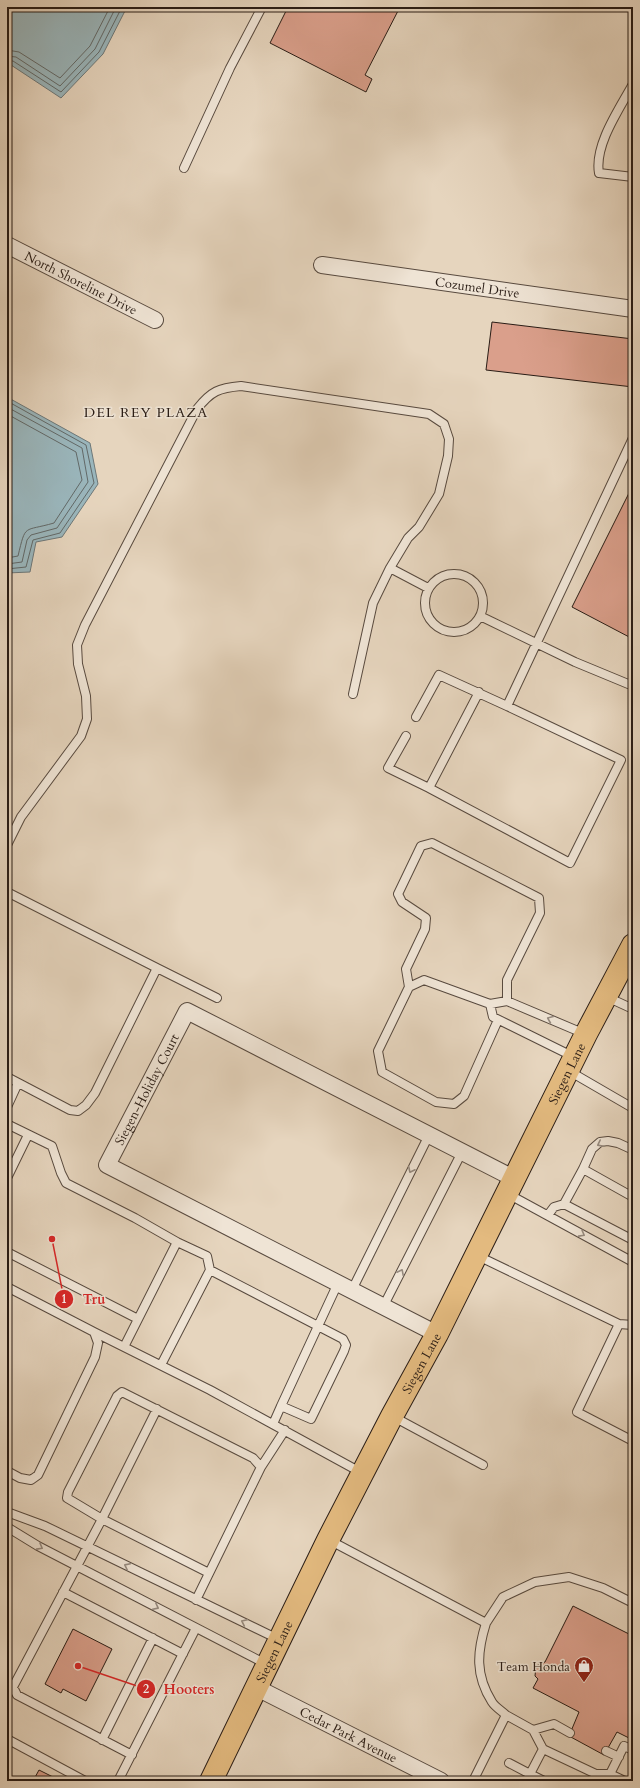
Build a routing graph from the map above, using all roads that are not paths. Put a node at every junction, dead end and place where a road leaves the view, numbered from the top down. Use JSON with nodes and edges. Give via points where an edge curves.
{"nodes":[{"id":1,"x":262,"y":7,"type":"edge"},
{"id":2,"x":633,"y":84,"type":"edge"},
{"id":3,"x":184,"y":168,"type":"dead end"},
{"id":4,"x":633,"y":177,"type":"edge"},
{"id":5,"x":7,"y":245,"type":"edge"},
{"id":6,"x":322,"y":265,"type":"dead end"},
{"id":7,"x":633,"y":309,"type":"edge"},
{"id":8,"x":154,"y":320,"type":"dead end"},
{"id":9,"x":633,"y":438,"type":"edge"},
{"id":10,"x":390,"y":568,"type":"junction"},
{"id":11,"x":428,"y":588,"type":"junction"},
{"id":12,"x":480,"y":616,"type":"junction"},
{"id":13,"x":535,"y":643,"type":"junction"},
{"id":14,"x":633,"y":686,"type":"edge"},
{"id":15,"x":479,"y":692,"type":"junction"},
{"id":16,"x":353,"y":694,"type":"dead end"},
{"id":17,"x":507,"y":706,"type":"junction"},
{"id":18,"x":416,"y":717,"type":"dead end"},
{"id":19,"x":406,"y":736,"type":"dead end"},
{"id":20,"x":429,"y":788,"type":"junction"},
{"id":21,"x":7,"y":845,"type":"edge"},
{"id":22,"x":7,"y":892,"type":"edge"},
{"id":23,"x":630,"y":957,"type":"edge"},
{"id":24,"x":157,"y":968,"type":"junction"},
{"id":25,"x":409,"y":987,"type":"junction"},
{"id":26,"x":606,"y":996,"type":"junction"},
{"id":27,"x":217,"y":998,"type":"dead end"},
{"id":28,"x":507,"y":1001,"type":"junction"},
{"id":29,"x":490,"y":1004,"type":"junction"},
{"id":30,"x":633,"y":1009,"type":"edge"},
{"id":31,"x":498,"y":1020,"type":"junction"},
{"id":32,"x":586,"y":1034,"type":"junction"},
{"id":33,"x":572,"y":1064,"type":"junction"},
{"id":34,"x":7,"y":1077,"type":"edge"},
{"id":35,"x":18,"y":1083,"type":"junction"},
{"id":36,"x":7,"y":1107,"type":"edge"},
{"id":37,"x":633,"y":1107,"type":"edge"},
{"id":38,"x":7,"y":1124,"type":"edge"},
{"id":39,"x":28,"y":1134,"type":"junction"},
{"id":40,"x":428,"y":1135,"type":"junction"},
{"id":41,"x":629,"y":1148,"type":"dead end"},
{"id":42,"x":462,"y":1152,"type":"junction"},
{"id":43,"x":583,"y":1169,"type":"junction"},
{"id":44,"x":7,"y":1178,"type":"edge"},
{"id":45,"x":511,"y":1186,"type":"junction"},
{"id":46,"x":633,"y":1197,"type":"edge"},
{"id":47,"x":564,"y":1204,"type":"junction"},
{"id":48,"x":548,"y":1215,"type":"junction"},
{"id":49,"x":633,"y":1240,"type":"edge"},
{"id":50,"x":177,"y":1242,"type":"junction"},
{"id":51,"x":7,"y":1252,"type":"edge"},
{"id":52,"x":475,"y":1254,"type":"junction"},
{"id":53,"x":633,"y":1262,"type":"edge"},
{"id":54,"x":210,"y":1270,"type":"junction"},
{"id":55,"x":7,"y":1286,"type":"edge"},
{"id":56,"x":345,"y":1287,"type":"junction"},
{"id":57,"x":383,"y":1306,"type":"junction"},
{"id":58,"x":138,"y":1319,"type":"junction"},
{"id":59,"x":619,"y":1324,"type":"junction"},
{"id":60,"x":318,"y":1325,"type":"junction"},
{"id":61,"x":633,"y":1325,"type":"edge"},
{"id":62,"x":92,"y":1331,"type":"junction"},
{"id":63,"x":437,"y":1334,"type":"junction"},
{"id":64,"x":124,"y":1347,"type":"junction"},
{"id":65,"x":161,"y":1366,"type":"junction"},
{"id":66,"x":281,"y":1406,"type":"junction"},
{"id":67,"x":157,"y":1409,"type":"junction"},
{"id":68,"x":392,"y":1416,"type":"junction"},
{"id":69,"x":273,"y":1424,"type":"junction"},
{"id":70,"x":285,"y":1430,"type":"junction"},
{"id":71,"x":633,"y":1441,"type":"edge"},
{"id":72,"x":483,"y":1465,"type":"dead end"},
{"id":73,"x":260,"y":1467,"type":"junction"},
{"id":74,"x":7,"y":1471,"type":"edge"},
{"id":75,"x":362,"y":1473,"type":"junction"},
{"id":76,"x":7,"y":1512,"type":"edge"},
{"id":77,"x":102,"y":1518,"type":"junction"},
{"id":78,"x":7,"y":1527,"type":"edge"},
{"id":79,"x":328,"y":1540,"type":"junction"},
{"id":80,"x":88,"y":1547,"type":"junction"},
{"id":81,"x":77,"y":1566,"type":"junction"},
{"id":82,"x":209,"y":1573,"type":"junction"},
{"id":83,"x":63,"y":1592,"type":"junction"},
{"id":84,"x":196,"y":1600,"type":"junction"},
{"id":85,"x":633,"y":1603,"type":"edge"},
{"id":86,"x":486,"y":1623,"type":"junction"},
{"id":87,"x":196,"y":1628,"type":"junction"},
{"id":88,"x":153,"y":1638,"type":"junction"},
{"id":89,"x":279,"y":1639,"type":"junction"},
{"id":90,"x":183,"y":1654,"type":"junction"},
{"id":91,"x":267,"y":1664,"type":"junction"},
{"id":92,"x":255,"y":1688,"type":"junction"},
{"id":93,"x":506,"y":1715,"type":"junction"},
{"id":94,"x":533,"y":1730,"type":"junction"},
{"id":95,"x":570,"y":1733,"type":"dead end"},
{"id":96,"x":7,"y":1739,"type":"edge"},
{"id":97,"x":102,"y":1740,"type":"junction"},
{"id":98,"x":543,"y":1749,"type":"junction"},
{"id":99,"x":633,"y":1750,"type":"edge"},
{"id":100,"x":606,"y":1751,"type":"dead end"},
{"id":101,"x":132,"y":1755,"type":"junction"},
{"id":102,"x":618,"y":1757,"type":"junction"},
{"id":103,"x":509,"y":1763,"type":"dead end"},
{"id":104,"x":530,"y":1774,"type":"junction"},
{"id":105,"x":610,"y":1774,"type":"junction"},
{"id":106,"x":85,"y":1781,"type":"edge"},
{"id":107,"x":118,"y":1781,"type":"edge"},
{"id":108,"x":211,"y":1781,"type":"edge"},
{"id":109,"x":442,"y":1781,"type":"edge"},
{"id":110,"x":473,"y":1781,"type":"edge"},
{"id":111,"x":544,"y":1781,"type":"edge"},
{"id":112,"x":625,"y":1781,"type":"edge"}],
"edges":[{"from":1,"to":3,"type":"lane","via":[[230,68]]},
{"from":2,"to":4,"type":"lane","via":[[605,135],[597,164],[599,173]]},
{"from":5,"to":8,"type":"street","name":"North Shoreline Drive"},
{"from":6,"to":7,"type":"street","name":"Cozumel Drive"},
{"from":9,"to":13,"type":"lane"},
{"from":10,"to":11,"type":"lane"},
{"from":10,"to":16,"type":"lane","via":[[373,603]]},
{"from":10,"to":21,"type":"lane","via":[[439,494],[448,456],[449,439],[444,424],[429,414],[241,386],[223,388],[208,395],[197,409],[77,644],[78,664],[86,696],[87,719],[81,736],[21,817]]},
{"from":11,"to":12,"type":"lane","via":[[443,575],[463,575],[479,587],[483,596]]},
{"from":11,"to":12,"type":"lane","via":[[424,606],[432,623],[440,629],[458,632],[467,629]]},
{"from":12,"to":13,"type":"lane"},
{"from":13,"to":14,"type":"lane"},
{"from":13,"to":17,"type":"lane"},
{"from":15,"to":17,"type":"lane"},
{"from":15,"to":18,"type":"lane","via":[[439,675]]},
{"from":15,"to":20,"type":"lane"},
{"from":17,"to":20,"type":"lane","via":[[621,760],[570,863]]},
{"from":19,"to":20,"type":"lane","via":[[388,768]]},
{"from":22,"to":24,"type":"lane"},
{"from":23,"to":26,"type":"main road","name":"Siegen Lane"},
{"from":24,"to":27,"type":"lane"},
{"from":24,"to":35,"type":"lane","via":[[95,1093],[86,1105],[78,1111],[70,1110]]},
{"from":25,"to":28,"type":"lane","via":[[406,969],[425,929],[426,918],[402,902],[398,894],[421,846],[432,843],[539,898],[540,913],[507,980]]},
{"from":25,"to":29,"type":"lane","via":[[424,980]]},
{"from":25,"to":31,"type":"lane","via":[[378,1051],[382,1072],[436,1102],[454,1104],[464,1096]]},
{"from":26,"to":30,"type":"lane"},
{"from":26,"to":32,"type":"main road","name":"Siegen Lane"},
{"from":28,"to":29,"type":"lane"},
{"from":32,"to":28,"type":"lane","one_way":true},
{"from":29,"to":31,"type":"lane","via":[[493,1017]]},
{"from":31,"to":33,"type":"lane"},
{"from":32,"to":33,"type":"main road","name":"Siegen Lane"},
{"from":33,"to":37,"type":"lane"},
{"from":33,"to":45,"type":"main road","name":"Siegen Lane"},
{"from":34,"to":35,"type":"lane"},
{"from":35,"to":36,"type":"lane"},
{"from":38,"to":39,"type":"lane"},
{"from":39,"to":44,"type":"lane"},
{"from":39,"to":50,"type":"lane","via":[[52,1146],[66,1183]]},
{"from":40,"to":42,"type":"street","name":"Siegen-Holiday Court"},
{"from":40,"to":56,"type":"lane","one_way":true},
{"from":40,"to":56,"type":"street","name":"Siegen-Holiday Court","via":[[187,1011],[107,1165]]},
{"from":41,"to":43,"type":"lane","one_way":true,"via":[[618,1143],[600,1142],[592,1149]]},
{"from":42,"to":45,"type":"street","name":"Siegen-Holiday Court"},
{"from":57,"to":42,"type":"lane","one_way":true},
{"from":43,"to":46,"type":"lane"},
{"from":43,"to":47,"type":"lane"},
{"from":45,"to":48,"type":"lane"},
{"from":45,"to":52,"type":"main road","name":"Siegen Lane"},
{"from":47,"to":48,"type":"lane","via":[[554,1207]]},
{"from":47,"to":49,"type":"lane"},
{"from":48,"to":53,"type":"lane","one_way":true},
{"from":50,"to":54,"type":"lane","via":[[207,1256]]},
{"from":50,"to":58,"type":"lane"},
{"from":51,"to":58,"type":"lane"},
{"from":52,"to":59,"type":"lane"},
{"from":52,"to":63,"type":"main road","name":"Siegen Lane"},
{"from":54,"to":60,"type":"lane"},
{"from":54,"to":65,"type":"lane"},
{"from":55,"to":62,"type":"lane"},
{"from":56,"to":57,"type":"street","name":"Siegen-Holiday Court"},
{"from":56,"to":60,"type":"lane"},
{"from":57,"to":63,"type":"street","name":"Siegen-Holiday Court"},
{"from":58,"to":64,"type":"lane"},
{"from":59,"to":61,"type":"lane"},
{"from":59,"to":71,"type":"lane","via":[[577,1412]]},
{"from":60,"to":66,"type":"lane"},
{"from":60,"to":66,"type":"lane","via":[[343,1339],[346,1345],[344,1350],[312,1419]]},
{"from":62,"to":64,"type":"lane"},
{"from":62,"to":74,"type":"lane","via":[[98,1343],[95,1357],[38,1475],[31,1480]]},
{"from":63,"to":68,"type":"main road","name":"Siegen Lane"},
{"from":64,"to":65,"type":"lane"},
{"from":65,"to":69,"type":"lane"},
{"from":66,"to":69,"type":"lane"},
{"from":67,"to":73,"type":"lane","via":[[253,1458]]},
{"from":67,"to":77,"type":"lane"},
{"from":67,"to":77,"type":"lane","via":[[122,1392],[117,1396],[68,1492],[67,1498]]},
{"from":68,"to":72,"type":"lane"},
{"from":68,"to":75,"type":"main road","name":"Siegen Lane"},
{"from":69,"to":70,"type":"lane"},
{"from":70,"to":73,"type":"lane"},
{"from":70,"to":75,"type":"lane"},
{"from":73,"to":82,"type":"lane"},
{"from":75,"to":79,"type":"main road","name":"Siegen Lane"},
{"from":76,"to":80,"type":"lane","via":[[45,1526]]},
{"from":77,"to":80,"type":"lane"},
{"from":77,"to":82,"type":"lane"},
{"from":78,"to":81,"type":"lane","one_way":true},
{"from":79,"to":86,"type":"lane"},
{"from":79,"to":89,"type":"main road","name":"Siegen Lane"},
{"from":80,"to":81,"type":"lane"},
{"from":84,"to":80,"type":"lane","one_way":true},
{"from":81,"to":83,"type":"lane"},
{"from":81,"to":87,"type":"lane","one_way":true},
{"from":82,"to":84,"type":"lane"},
{"from":83,"to":88,"type":"lane"},
{"from":83,"to":97,"type":"lane","via":[[13,1687],[17,1695]]},
{"from":89,"to":84,"type":"lane","one_way":true},
{"from":85,"to":86,"type":"lane","via":[[604,1588],[569,1577],[535,1582],[503,1597]]},
{"from":86,"to":93,"type":"lane","via":[[479,1646],[480,1674],[493,1703]]},
{"from":87,"to":90,"type":"lane"},
{"from":87,"to":91,"type":"lane"},
{"from":88,"to":90,"type":"lane"},
{"from":88,"to":97,"type":"lane"},
{"from":89,"to":91,"type":"main road","name":"Siegen Lane"},
{"from":90,"to":101,"type":"lane"},
{"from":91,"to":92,"type":"main road","name":"Siegen Lane"},
{"from":92,"to":108,"type":"main road","name":"Siegen Lane"},
{"from":92,"to":109,"type":"street","name":"Cedar Park Avenue"},
{"from":93,"to":94,"type":"lane"},
{"from":93,"to":110,"type":"lane"},
{"from":94,"to":95,"type":"lane","via":[[554,1724]]},
{"from":94,"to":98,"type":"lane"},
{"from":96,"to":106,"type":"lane"},
{"from":97,"to":101,"type":"lane"},
{"from":98,"to":104,"type":"lane"},
{"from":98,"to":105,"type":"lane","via":[[596,1774]]},
{"from":99,"to":102,"type":"lane","via":[[624,1746]]},
{"from":100,"to":102,"type":"lane"},
{"from":101,"to":107,"type":"lane"},
{"from":102,"to":105,"type":"lane"},
{"from":103,"to":104,"type":"lane"},
{"from":104,"to":111,"type":"lane"},
{"from":105,"to":112,"type":"lane"}]}
